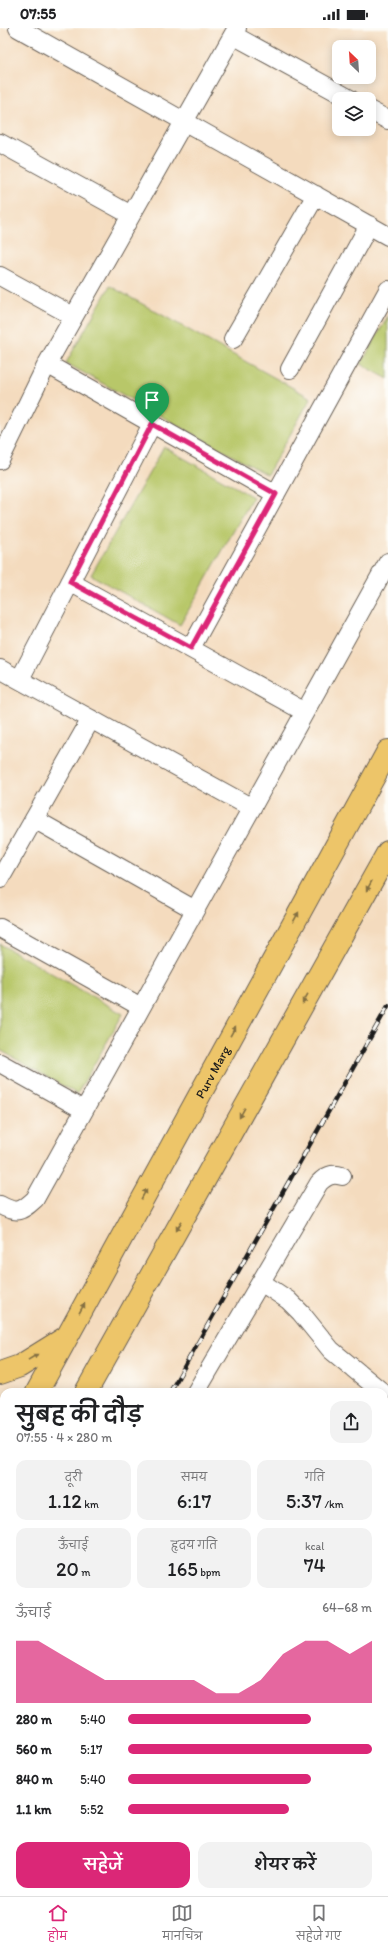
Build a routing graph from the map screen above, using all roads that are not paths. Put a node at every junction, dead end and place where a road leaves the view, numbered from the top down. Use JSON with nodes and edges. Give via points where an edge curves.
{"nodes":[{"id":1,"x":18,"y":28,"type":"edge"},
{"id":2,"x":235,"y":32,"type":"edge"},
{"id":3,"x":338,"y":92,"type":"edge"},
{"id":4,"x":376,"y":114,"type":"edge"},
{"id":5,"x":185,"y":120,"type":"junction"},
{"id":6,"x":388,"y":120,"type":"edge"},
{"id":7,"x":0,"y":143,"type":"edge"},
{"id":8,"x":316,"y":195,"type":"junction"},
{"id":9,"x":131,"y":215,"type":"junction"},
{"id":10,"x":369,"y":225,"type":"junction"},
{"id":11,"x":388,"y":236,"type":"edge"},
{"id":12,"x":0,"y":276,"type":"edge"},
{"id":13,"x":388,"y":290,"type":"edge"},
{"id":14,"x":74,"y":316,"type":"junction"},
{"id":15,"x":233,"y":339,"type":"dead end"},
{"id":16,"x":47,"y":364,"type":"junction"},
{"id":17,"x":290,"y":369,"type":"dead end"},
{"id":18,"x":152,"y":424,"type":"junction"},
{"id":19,"x":0,"y":460,"type":"edge"},
{"id":20,"x":276,"y":494,"type":"junction"},
{"id":21,"x":388,"y":562,"type":"edge"},
{"id":22,"x":70,"y":582,"type":"junction"},
{"id":23,"x":191,"y":648,"type":"junction"},
{"id":24,"x":0,"y":669,"type":"edge"},
{"id":25,"x":20,"y":679,"type":"junction"},
{"id":26,"x":305,"y":712,"type":"junction"},
{"id":27,"x":91,"y":719,"type":"junction"},
{"id":28,"x":388,"y":751,"type":"edge"},
{"id":29,"x":252,"y":808,"type":"junction"},
{"id":30,"x":34,"y":819,"type":"junction"},
{"id":31,"x":388,"y":852,"type":"edge"},
{"id":32,"x":0,"y":879,"type":"edge"},
{"id":33,"x":195,"y":910,"type":"junction"},
{"id":34,"x":0,"y":928,"type":"edge"},
{"id":35,"x":141,"y":1007,"type":"junction"},
{"id":36,"x":0,"y":1063,"type":"edge"},
{"id":37,"x":84,"y":1110,"type":"junction"},
{"id":38,"x":342,"y":1176,"type":"dead end"},
{"id":39,"x":0,"y":1205,"type":"edge"},
{"id":40,"x":261,"y":1282,"type":"junction"},
{"id":41,"x":65,"y":1338,"type":"junction"},
{"id":42,"x":0,"y":1373,"type":"edge"},
{"id":43,"x":38,"y":1388,"type":"edge"},
{"id":44,"x":88,"y":1388,"type":"edge"},
{"id":45,"x":198,"y":1388,"type":"edge"},
{"id":46,"x":377,"y":1388,"type":"edge"}],
"edges":[{"from":1,"to":5,"type":"street"},
{"from":2,"to":3,"type":"street"},
{"from":2,"to":5,"type":"street"},
{"from":4,"to":6,"type":"street"},
{"from":5,"to":8,"type":"street"},
{"from":5,"to":9,"type":"street"},
{"from":7,"to":9,"type":"street"},
{"from":8,"to":10,"type":"street"},
{"from":8,"to":15,"type":"street"},
{"from":9,"to":14,"type":"street"},
{"from":10,"to":11,"type":"street"},
{"from":10,"to":17,"type":"street"},
{"from":12,"to":14,"type":"street"},
{"from":13,"to":20,"type":"street"},
{"from":14,"to":16,"type":"street"},
{"from":16,"to":18,"type":"street"},
{"from":16,"to":19,"type":"street"},
{"from":18,"to":20,"type":"street"},
{"from":18,"to":22,"type":"street"},
{"from":20,"to":23,"type":"street"},
{"from":21,"to":26,"type":"street"},
{"from":22,"to":23,"type":"street"},
{"from":22,"to":25,"type":"street"},
{"from":23,"to":26,"type":"street"},
{"from":24,"to":25,"type":"street"},
{"from":25,"to":27,"type":"street"},
{"from":26,"to":29,"type":"street"},
{"from":27,"to":29,"type":"street"},
{"from":27,"to":30,"type":"street"},
{"from":41,"to":28,"type":"main road","name":"Purv Marg","one_way":true},
{"from":29,"to":33,"type":"street"},
{"from":30,"to":32,"type":"street"},
{"from":30,"to":33,"type":"street"},
{"from":31,"to":44,"type":"main road","one_way":true},
{"from":33,"to":35,"type":"street"},
{"from":34,"to":35,"type":"street"},
{"from":35,"to":37,"type":"street"},
{"from":36,"to":37,"type":"street"},
{"from":37,"to":39,"type":"street","via":[[35,1199],[22,1210],[15,1211]]},
{"from":38,"to":40,"type":"street","via":[[330,1175],[319,1183]]},
{"from":40,"to":45,"type":"street"},
{"from":40,"to":46,"type":"street","via":[[288,1300],[331,1350]]},
{"from":42,"to":41,"type":"main road","one_way":true,"via":[[20,1366]]},
{"from":41,"to":43,"type":"main road","name":"Purv Marg"}]}
